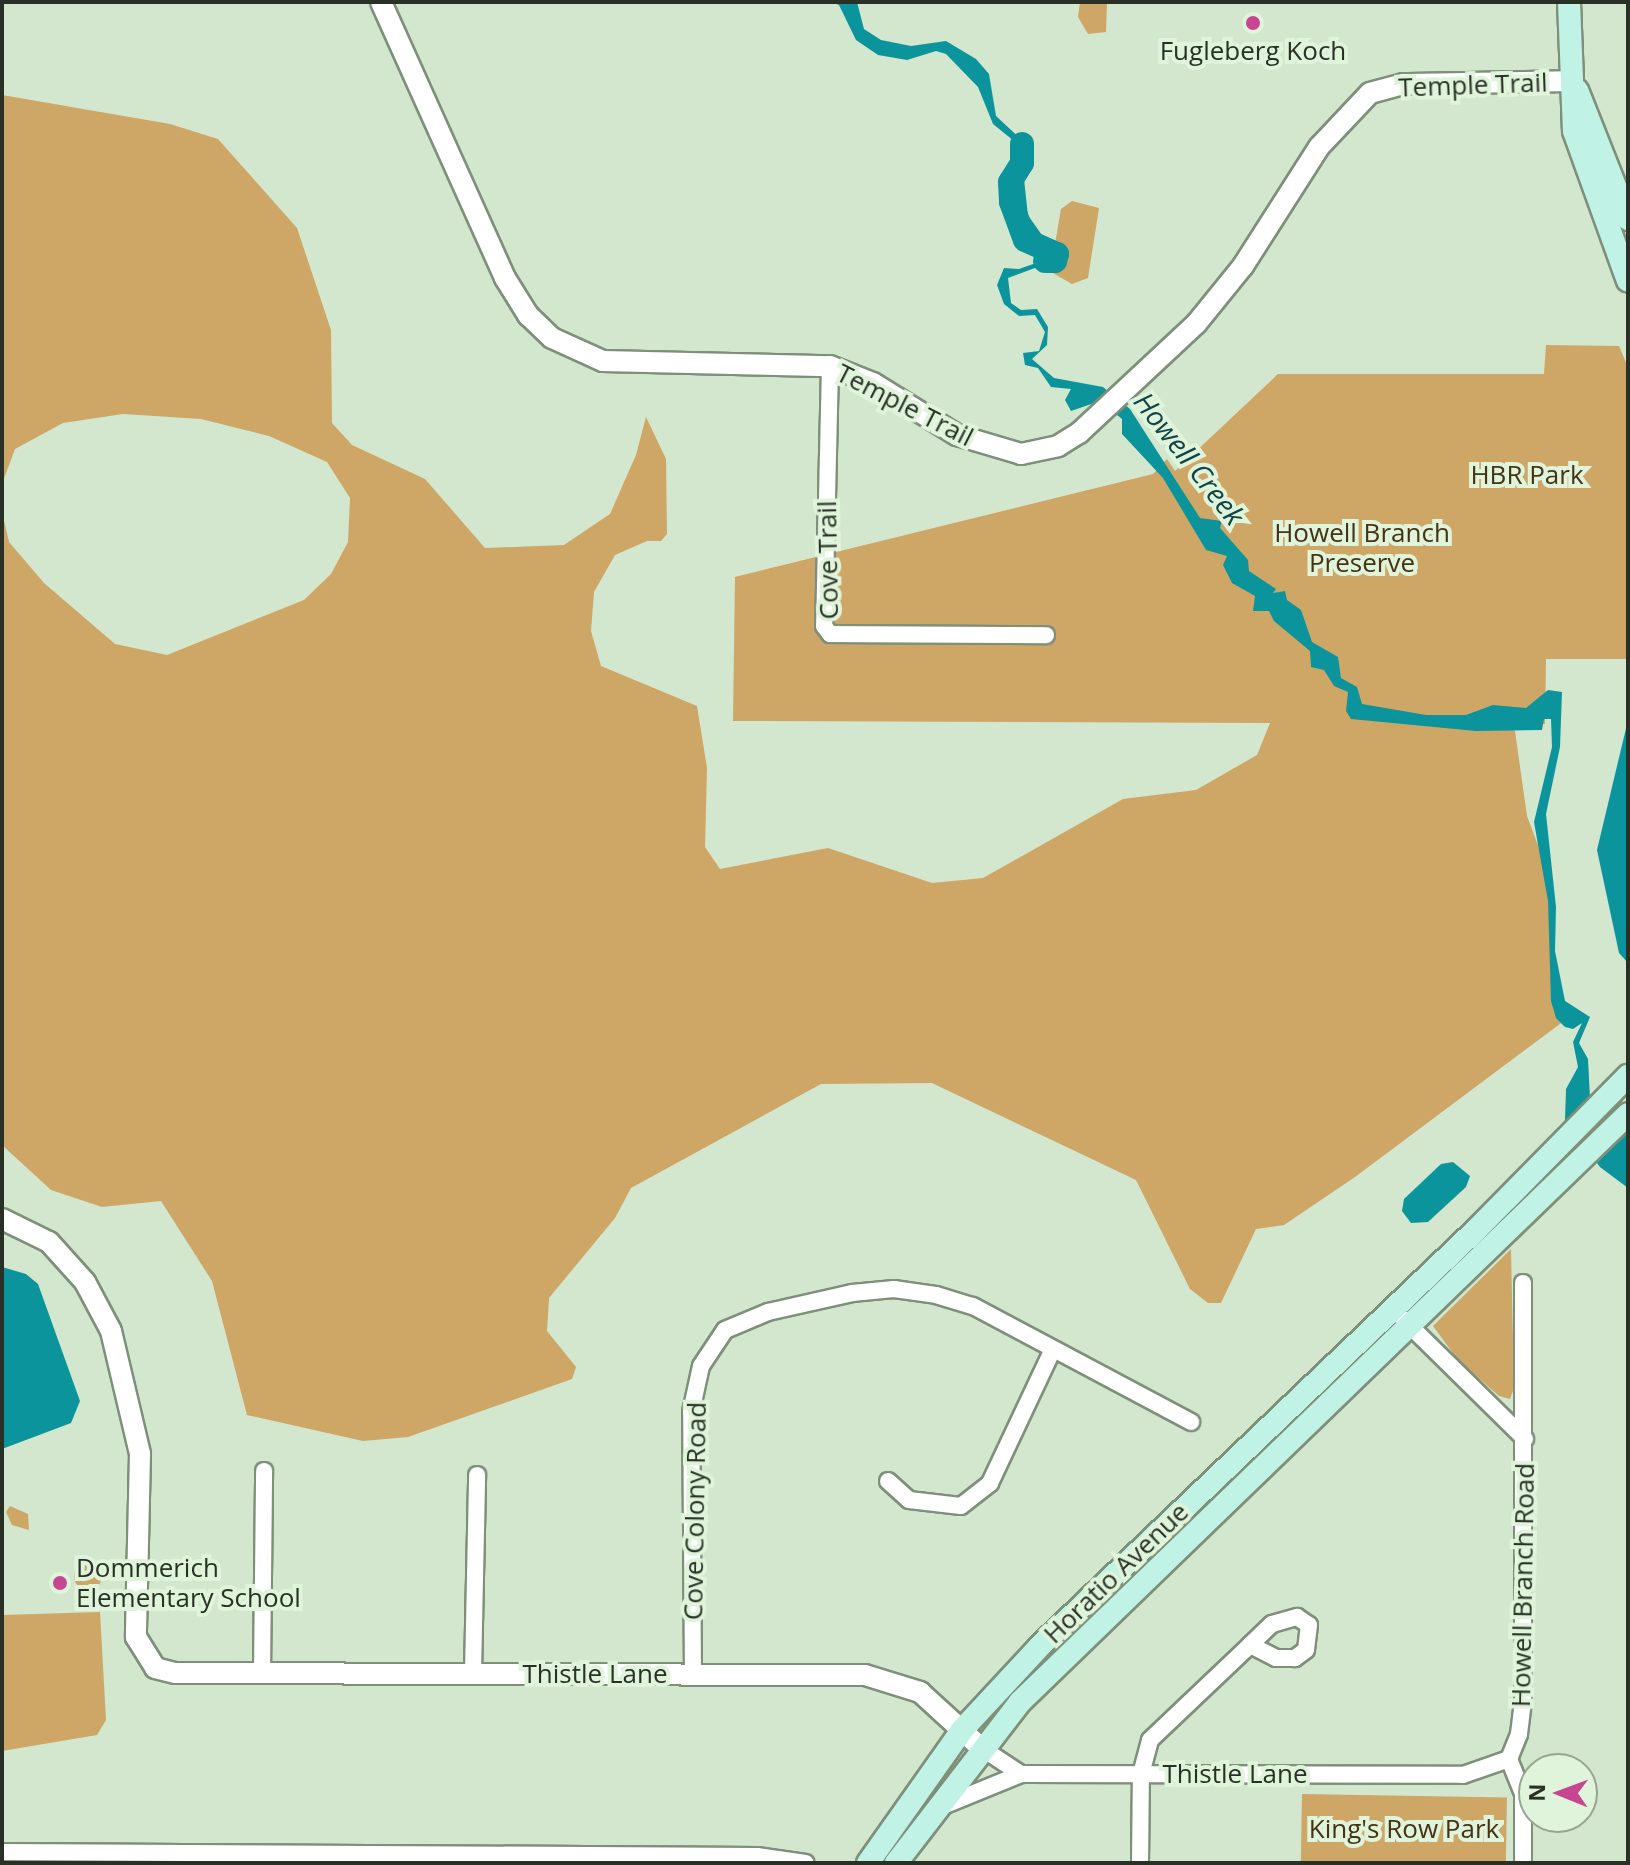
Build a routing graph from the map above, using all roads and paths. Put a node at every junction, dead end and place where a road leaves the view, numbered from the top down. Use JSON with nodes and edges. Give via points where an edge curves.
{"nodes":[{"id":1,"x":381,"y":2,"type":"edge"},
{"id":2,"x":1569,"y":2,"type":"edge"},
{"id":3,"x":1573,"y":81,"type":"junction"},
{"id":4,"x":1628,"y":219,"type":"edge"},
{"id":5,"x":1628,"y":281,"type":"edge"},
{"id":6,"x":830,"y":366,"type":"junction"},
{"id":7,"x":1046,"y":635,"type":"dead end"},
{"id":8,"x":1628,"y":1076,"type":"edge"},
{"id":9,"x":1628,"y":1114,"type":"edge"},
{"id":10,"x":2,"y":1219,"type":"edge"},
{"id":11,"x":1523,"y":1283,"type":"dead end"},
{"id":12,"x":1393,"y":1309,"type":"junction"},
{"id":13,"x":1412,"y":1328,"type":"junction"},
{"id":14,"x":1052,"y":1351,"type":"junction"},
{"id":15,"x":1191,"y":1422,"type":"dead end"},
{"id":16,"x":1525,"y":1439,"type":"junction"},
{"id":17,"x":264,"y":1471,"type":"dead end"},
{"id":18,"x":477,"y":1475,"type":"dead end"},
{"id":19,"x":888,"y":1481,"type":"dead end"},
{"id":20,"x":1177,"y":1516,"type":"junction"},
{"id":21,"x":1194,"y":1534,"type":"junction"},
{"id":22,"x":1250,"y":1645,"type":"dead end"},
{"id":23,"x":262,"y":1673,"type":"junction"},
{"id":24,"x":473,"y":1673,"type":"junction"},
{"id":25,"x":693,"y":1674,"type":"junction"},
{"id":26,"x":962,"y":1730,"type":"junction"},
{"id":27,"x":980,"y":1747,"type":"junction"},
{"id":28,"x":1509,"y":1759,"type":"junction"},
{"id":29,"x":1021,"y":1774,"type":"junction"},
{"id":30,"x":1141,"y":1774,"type":"junction"},
{"id":31,"x":929,"y":1815,"type":"junction"},
{"id":32,"x":2,"y":1852,"type":"edge"},
{"id":33,"x":159,"y":1859,"type":"edge"},
{"id":34,"x":322,"y":1859,"type":"edge"},
{"id":35,"x":487,"y":1859,"type":"edge"},
{"id":36,"x":756,"y":1860,"type":"edge"},
{"id":37,"x":806,"y":1863,"type":"edge"},
{"id":38,"x":868,"y":1863,"type":"edge"},
{"id":39,"x":896,"y":1863,"type":"edge"},
{"id":40,"x":1140,"y":1863,"type":"edge"},
{"id":41,"x":1523,"y":1863,"type":"edge"}],
"edges":[{"from":1,"to":6,"type":"street","name":"Temple Trail","via":[[505,278],[528,315],[552,338],[603,361]]},
{"from":2,"to":3,"type":"main road"},
{"from":3,"to":4,"type":"main road"},
{"from":3,"to":5,"type":"main road","via":[[1574,131]]},
{"from":3,"to":6,"type":"street","name":"Temple Trail","via":[[1404,84],[1370,93],[1319,147],[1215,303],[1100,414],[1058,446],[1009,453],[957,435],[873,383]]},
{"from":6,"to":7,"type":"street","name":"Cove Trail","via":[[824,626],[830,634]]},
{"from":8,"to":12,"type":"main road"},
{"from":9,"to":13,"type":"main road"},
{"from":10,"to":23,"type":"street","name":"Thistle Lane","via":[[49,1242],[85,1282],[111,1331],[140,1454],[140,1651],[163,1672]]},
{"from":11,"to":16,"type":"street"},
{"from":12,"to":13,"type":"street","name":"Howell Branch Road"},
{"from":12,"to":20,"type":"main road","name":"Horatio Avenue"},
{"from":13,"to":16,"type":"street","name":"Howell Branch Road"},
{"from":13,"to":21,"type":"main road","name":"Horatio Avenue"},
{"from":14,"to":15,"type":"street","name":"Cove Colony Road"},
{"from":14,"to":19,"type":"street","via":[[990,1483],[961,1506],[909,1500]]},
{"from":14,"to":25,"type":"street","name":"Cove Colony Road","via":[[973,1306],[894,1289],[768,1312],[725,1330],[701,1366],[691,1412]]},
{"from":16,"to":28,"type":"street","name":"Howell Branch Road","via":[[1523,1700]]},
{"from":17,"to":23,"type":"street"},
{"from":18,"to":24,"type":"street"},
{"from":20,"to":21,"type":"main road"},
{"from":20,"to":26,"type":"main road","name":"Horatio Avenue","via":[[1039,1647]]},
{"from":21,"to":27,"type":"main road","name":"Horatio Avenue"},
{"from":22,"to":30,"type":"street","via":[[1150,1740]]},
{"from":23,"to":24,"type":"street","name":"Thistle Lane"},
{"from":24,"to":25,"type":"street","name":"Thistle Lane"},
{"from":25,"to":26,"type":"street","name":"Thistle Lane","via":[[865,1675],[903,1683]]},
{"from":26,"to":27,"type":"street","name":"Thistle Lane"},
{"from":26,"to":38,"type":"main road","name":"Horatio Avenue"},
{"from":27,"to":29,"type":"street","name":"Thistle Lane"},
{"from":27,"to":31,"type":"main road","name":"Horatio Avenue"},
{"from":28,"to":30,"type":"street","name":"Thistle Lane","via":[[1463,1775]]},
{"from":28,"to":41,"type":"street","via":[[1523,1794]]},
{"from":29,"to":30,"type":"street","name":"Thistle Lane"},
{"from":29,"to":31,"type":"street","via":[[958,1797]]},
{"from":30,"to":40,"type":"street"},
{"from":31,"to":39,"type":"main road","name":"Horatio Avenue"},
{"from":32,"to":33,"type":"street"},
{"from":33,"to":34,"type":"street"},
{"from":34,"to":35,"type":"street"},
{"from":35,"to":36,"type":"street"},
{"from":36,"to":37,"type":"street"}]}
